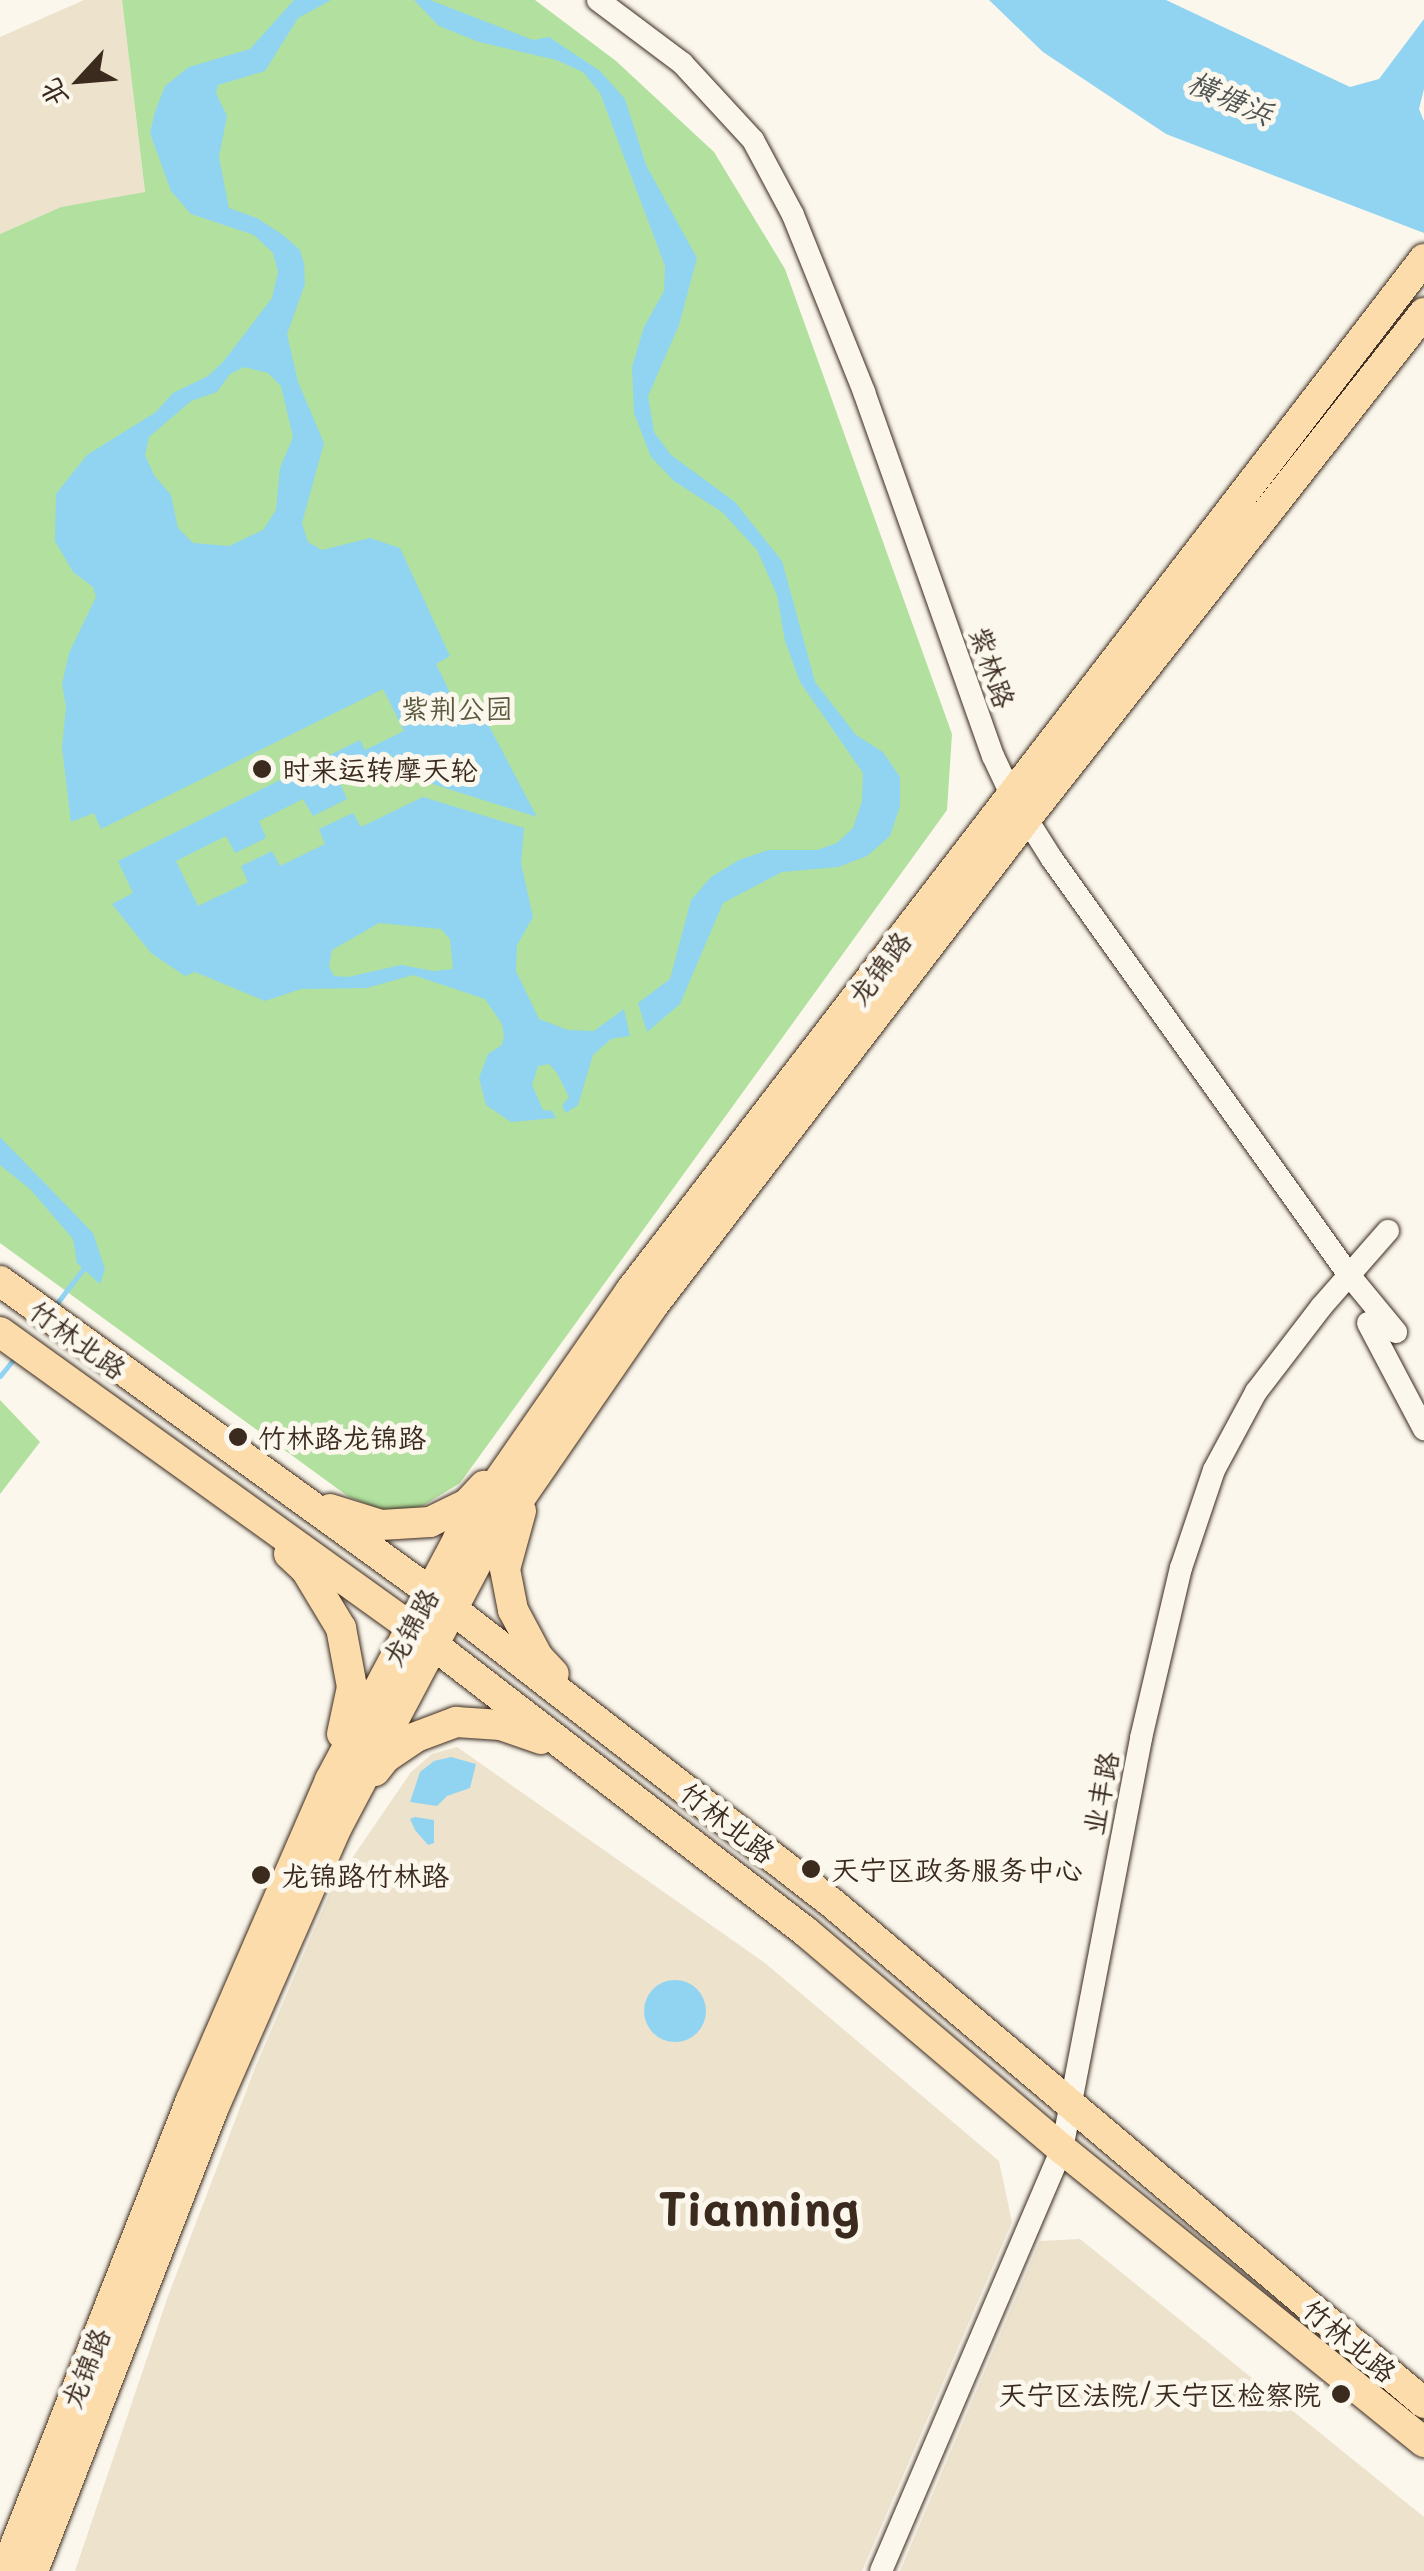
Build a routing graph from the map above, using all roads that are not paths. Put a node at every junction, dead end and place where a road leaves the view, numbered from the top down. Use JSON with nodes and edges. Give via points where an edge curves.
{"nodes":[{"id":1,"x":598,"y":0,"type":"edge"},
{"id":2,"x":1421,"y":264,"type":"edge"},
{"id":3,"x":1424,"y":313,"type":"edge"},
{"id":4,"x":1018,"y":806,"type":"junction"},
{"id":5,"x":1388,"y":1231,"type":"dead end"},
{"id":6,"x":1349,"y":1275,"type":"junction"},
{"id":7,"x":0,"y":1282,"type":"edge"},
{"id":8,"x":1368,"y":1323,"type":"dead end"},
{"id":9,"x":1396,"y":1332,"type":"dead end"},
{"id":10,"x":6,"y":1336,"type":"edge"},
{"id":11,"x":1424,"y":1429,"type":"edge"},
{"id":12,"x":534,"y":1451,"type":"junction"},
{"id":13,"x":299,"y":1497,"type":"junction"},
{"id":14,"x":235,"y":1501,"type":"junction"},
{"id":15,"x":440,"y":1600,"type":"junction"},
{"id":16,"x":408,"y":1626,"type":"junction"},
{"id":17,"x":434,"y":1645,"type":"junction"},
{"id":18,"x":605,"y":1727,"type":"junction"},
{"id":19,"x":582,"y":1759,"type":"junction"},
{"id":20,"x":330,"y":1780,"type":"junction"},
{"id":21,"x":337,"y":1827,"type":"junction"},
{"id":22,"x":1072,"y":2106,"type":"junction"},
{"id":23,"x":1062,"y":2149,"type":"junction"},
{"id":24,"x":1424,"y":2402,"type":"edge"},
{"id":25,"x":1424,"y":2442,"type":"edge"},
{"id":26,"x":12,"y":2567,"type":"edge"},
{"id":27,"x":881,"y":2571,"type":"edge"}],
"edges":[{"from":1,"to":4,"type":"street","name":"紫林路","via":[[682,63],[752,140],[792,215],[864,392],[993,756]]},
{"from":2,"to":4,"type":"main road"},
{"from":3,"to":4,"type":"main road"},
{"from":4,"to":6,"type":"street","name":"紫林路"},
{"from":4,"to":12,"type":"main road","name":"龙锦路","via":[[631,1290]]},
{"from":5,"to":6,"type":"street","name":"业丰路"},
{"from":6,"to":9,"type":"street","name":"紫林路"},
{"from":6,"to":22,"type":"street","name":"业丰路","via":[[1256,1392],[1214,1470],[1181,1568],[1141,1738]]},
{"from":7,"to":13,"type":"main road","name":"竹林北路"},
{"from":8,"to":11,"type":"street"},
{"from":10,"to":14,"type":"main road","name":"竹林北路"},
{"from":12,"to":13,"type":"main road","via":[[467,1504],[430,1522],[380,1525]]},
{"from":12,"to":15,"type":"main road","name":"龙锦路"},
{"from":12,"to":18,"type":"main road","via":[[505,1568],[514,1610],[538,1657]]},
{"from":13,"to":15,"type":"main road","name":"竹林北路"},
{"from":14,"to":16,"type":"main road","name":"竹林北路"},
{"from":14,"to":20,"type":"main road","via":[[306,1570],[342,1628],[352,1687]]},
{"from":15,"to":16,"type":"main road","name":"龙锦路"},
{"from":15,"to":17,"type":"main road","name":"龙锦路"},
{"from":15,"to":18,"type":"main road","name":"竹林北路"},
{"from":16,"to":17,"type":"main road","name":"竹林北路"},
{"from":16,"to":20,"type":"main road","name":"龙锦路"},
{"from":17,"to":19,"type":"main road","name":"竹林北路"},
{"from":17,"to":21,"type":"main road","name":"龙锦路"},
{"from":18,"to":22,"type":"main road","name":"竹林北路","via":[[832,1903]]},
{"from":19,"to":21,"type":"main road","via":[[502,1725],[456,1722],[384,1758]]},
{"from":19,"to":23,"type":"main road","name":"竹林北路","via":[[806,1932]]},
{"from":20,"to":26,"type":"main road","name":"龙锦路","via":[[191,2100]]},
{"from":21,"to":26,"type":"main road","name":"龙锦路"},
{"from":22,"to":23,"type":"street","name":"业丰路"},
{"from":22,"to":24,"type":"main road","name":"竹林北路"},
{"from":23,"to":25,"type":"main road","name":"竹林北路"},
{"from":23,"to":27,"type":"street","name":"业丰路"}]}
